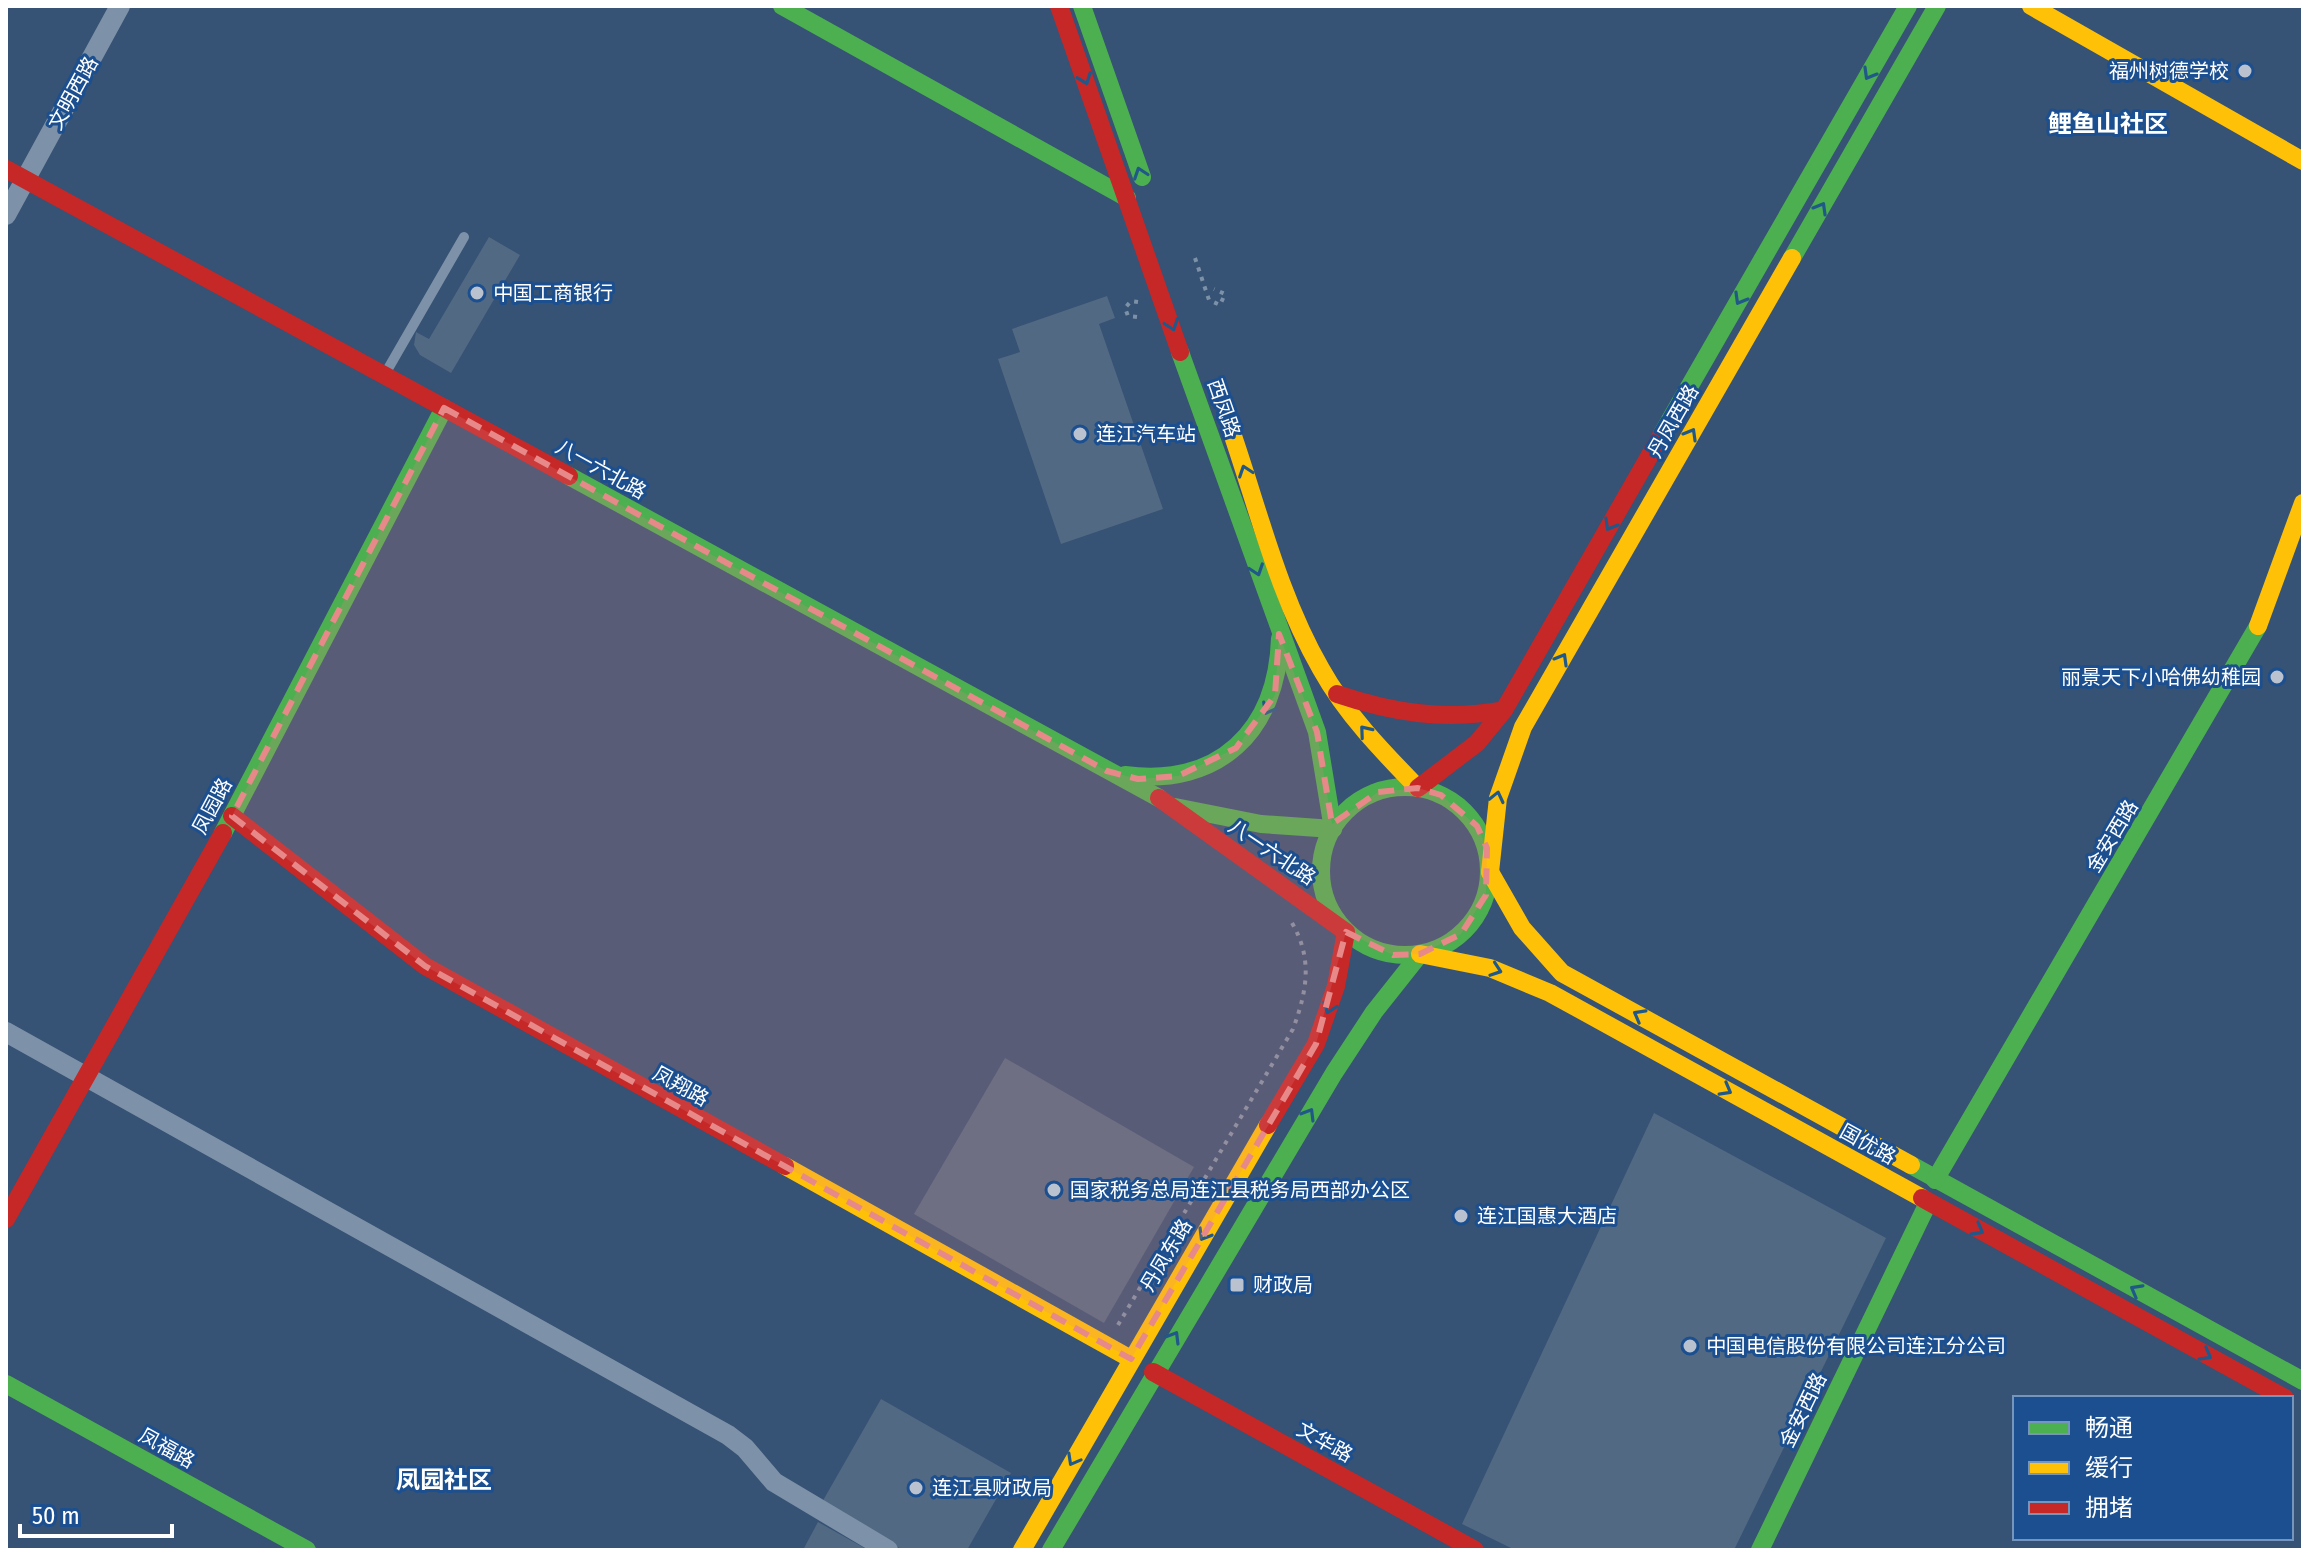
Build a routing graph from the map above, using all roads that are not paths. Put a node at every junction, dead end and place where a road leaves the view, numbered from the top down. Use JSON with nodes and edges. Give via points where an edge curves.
{"nodes":[{"id":1,"x":120,"y":6,"type":"edge"},
{"id":2,"x":782,"y":6,"type":"edge"},
{"id":3,"x":1059,"y":6,"type":"edge"},
{"id":4,"x":1082,"y":6,"type":"edge"},
{"id":5,"x":1908,"y":6,"type":"edge"},
{"id":6,"x":1937,"y":6,"type":"edge"},
{"id":7,"x":2031,"y":6,"type":"edge"},
{"id":8,"x":2303,"y":161,"type":"edge"},
{"id":9,"x":6,"y":169,"type":"edge"},
{"id":10,"x":26,"y":179,"type":"junction"},
{"id":11,"x":1127,"y":198,"type":"junction"},
{"id":12,"x":1150,"y":199,"type":"dead end"},
{"id":13,"x":6,"y":215,"type":"edge"},
{"id":14,"x":464,"y":237,"type":"dead end"},
{"id":15,"x":384,"y":376,"type":"junction"},
{"id":16,"x":444,"y":408,"type":"junction"},
{"id":17,"x":1228,"y":421,"type":"dead end"},
{"id":18,"x":2303,"y":503,"type":"edge"},
{"id":19,"x":1279,"y":634,"type":"junction"},
{"id":20,"x":1337,"y":694,"type":"junction"},
{"id":21,"x":1504,"y":710,"type":"junction"},
{"id":22,"x":1107,"y":771,"type":"junction"},
{"id":23,"x":1418,"y":788,"type":"junction"},
{"id":24,"x":1175,"y":807,"type":"junction"},
{"id":25,"x":232,"y":816,"type":"junction"},
{"id":26,"x":1333,"y":829,"type":"junction"},
{"id":27,"x":1490,"y":872,"type":"junction"},
{"id":28,"x":1346,"y":932,"type":"junction"},
{"id":29,"x":1420,"y":954,"type":"junction"},
{"id":30,"x":6,"y":1032,"type":"edge"},
{"id":31,"x":87,"y":1077,"type":"junction"},
{"id":32,"x":1935,"y":1180,"type":"junction"},
{"id":33,"x":1928,"y":1203,"type":"junction"},
{"id":34,"x":6,"y":1219,"type":"edge"},
{"id":35,"x":1131,"y":1359,"type":"junction"},
{"id":36,"x":1153,"y":1372,"type":"junction"},
{"id":37,"x":2303,"y":1381,"type":"edge"},
{"id":38,"x":6,"y":1384,"type":"edge"},
{"id":39,"x":2281,"y":1396,"type":"edge"},
{"id":40,"x":307,"y":1550,"type":"edge"},
{"id":41,"x":888,"y":1550,"type":"edge"},
{"id":42,"x":1022,"y":1550,"type":"edge"},
{"id":43,"x":1051,"y":1550,"type":"edge"},
{"id":44,"x":1475,"y":1550,"type":"edge"},
{"id":45,"x":1760,"y":1550,"type":"edge"}],
"edges":[{"from":1,"to":10,"type":"street","name":"文明西路"},
{"from":2,"to":11,"type":"main road"},
{"from":3,"to":11,"type":"main road","name":"西凤路","one_way":true},
{"from":12,"to":4,"type":"main road","one_way":true},
{"from":5,"to":21,"type":"main road","name":"丹凤西路","one_way":true},
{"from":27,"to":6,"type":"main road","name":"丹凤西路","one_way":true,"via":[[1494,811],[1505,765],[1523,727]]},
{"from":7,"to":8,"type":"main road"},
{"from":9,"to":10,"type":"main road","name":"八一六北路"},
{"from":10,"to":13,"type":"street","name":"文明西路"},
{"from":10,"to":15,"type":"main road","name":"八一六北路"},
{"from":11,"to":19,"type":"main road","name":"西凤路","one_way":true},
{"from":14,"to":15,"type":"lane"},
{"from":15,"to":16,"type":"main road","name":"八一六北路"},
{"from":16,"to":22,"type":"main road","name":"八一六北路"},
{"from":16,"to":25,"type":"main road","name":"凤园路"},
{"from":20,"to":17,"type":"main road","name":"西凤路","one_way":true,"via":[[1290,600]]},
{"from":18,"to":32,"type":"main road","name":"金安西路","via":[[2253,640]]},
{"from":19,"to":22,"type":"main road","one_way":true,"via":[[1282,655],[1275,695],[1264,719],[1236,748],[1200,770],[1178,776],[1138,779]]},
{"from":19,"to":26,"type":"main road","name":"西凤路","via":[[1317,732]]},
{"from":20,"to":21,"type":"main road","via":[[1420,716]]},
{"from":23,"to":20,"type":"main road","name":"西凤路","one_way":true},
{"from":21,"to":23,"type":"main road","name":"丹凤西路","via":[[1477,743]]},
{"from":22,"to":24,"type":"main road","name":"八一六北路"},
{"from":23,"to":26,"type":"main road","via":[[1398,787],[1369,796]]},
{"from":23,"to":27,"type":"main road","via":[[1451,801],[1477,826]]},
{"from":24,"to":26,"type":"main road","name":"八一六北路","via":[[1261,824]]},
{"from":24,"to":28,"type":"main road","name":"八一六北路","via":[[1199,830]]},
{"from":25,"to":31,"type":"main road","name":"凤园路"},
{"from":25,"to":35,"type":"main road","name":"凤翔路","via":[[425,966]]},
{"from":26,"to":28,"type":"main road","via":[[1321,872],[1332,914]]},
{"from":27,"to":29,"type":"main road","via":[[1486,895],[1469,925],[1442,947]]},
{"from":32,"to":27,"type":"main road","name":"国优路","one_way":true,"via":[[1562,973],[1522,928]]},
{"from":28,"to":29,"type":"main road","via":[[1393,955]]},
{"from":28,"to":35,"type":"main road","name":"丹凤东路","one_way":true,"via":[[1336,986],[1316,1044]]},
{"from":29,"to":33,"type":"main road","name":"国优路","one_way":true,"via":[[1490,968],[1550,993]]},
{"from":36,"to":29,"type":"main road","one_way":true,"via":[[1341,1061]]},
{"from":30,"to":31,"type":"street"},
{"from":31,"to":34,"type":"main road","name":"凤园路"},
{"from":31,"to":41,"type":"street","via":[[739,1442],[774,1482]]},
{"from":37,"to":32,"type":"main road","name":"国优路","one_way":true},
{"from":33,"to":39,"type":"main road","name":"国优路","one_way":true},
{"from":33,"to":45,"type":"main road","name":"金安西路"},
{"from":35,"to":42,"type":"main road","name":"丹凤东路","one_way":true},
{"from":36,"to":43,"type":"main road"},
{"from":36,"to":44,"type":"main road","name":"文华路"},
{"from":38,"to":40,"type":"main road","name":"凤福路"}]}
